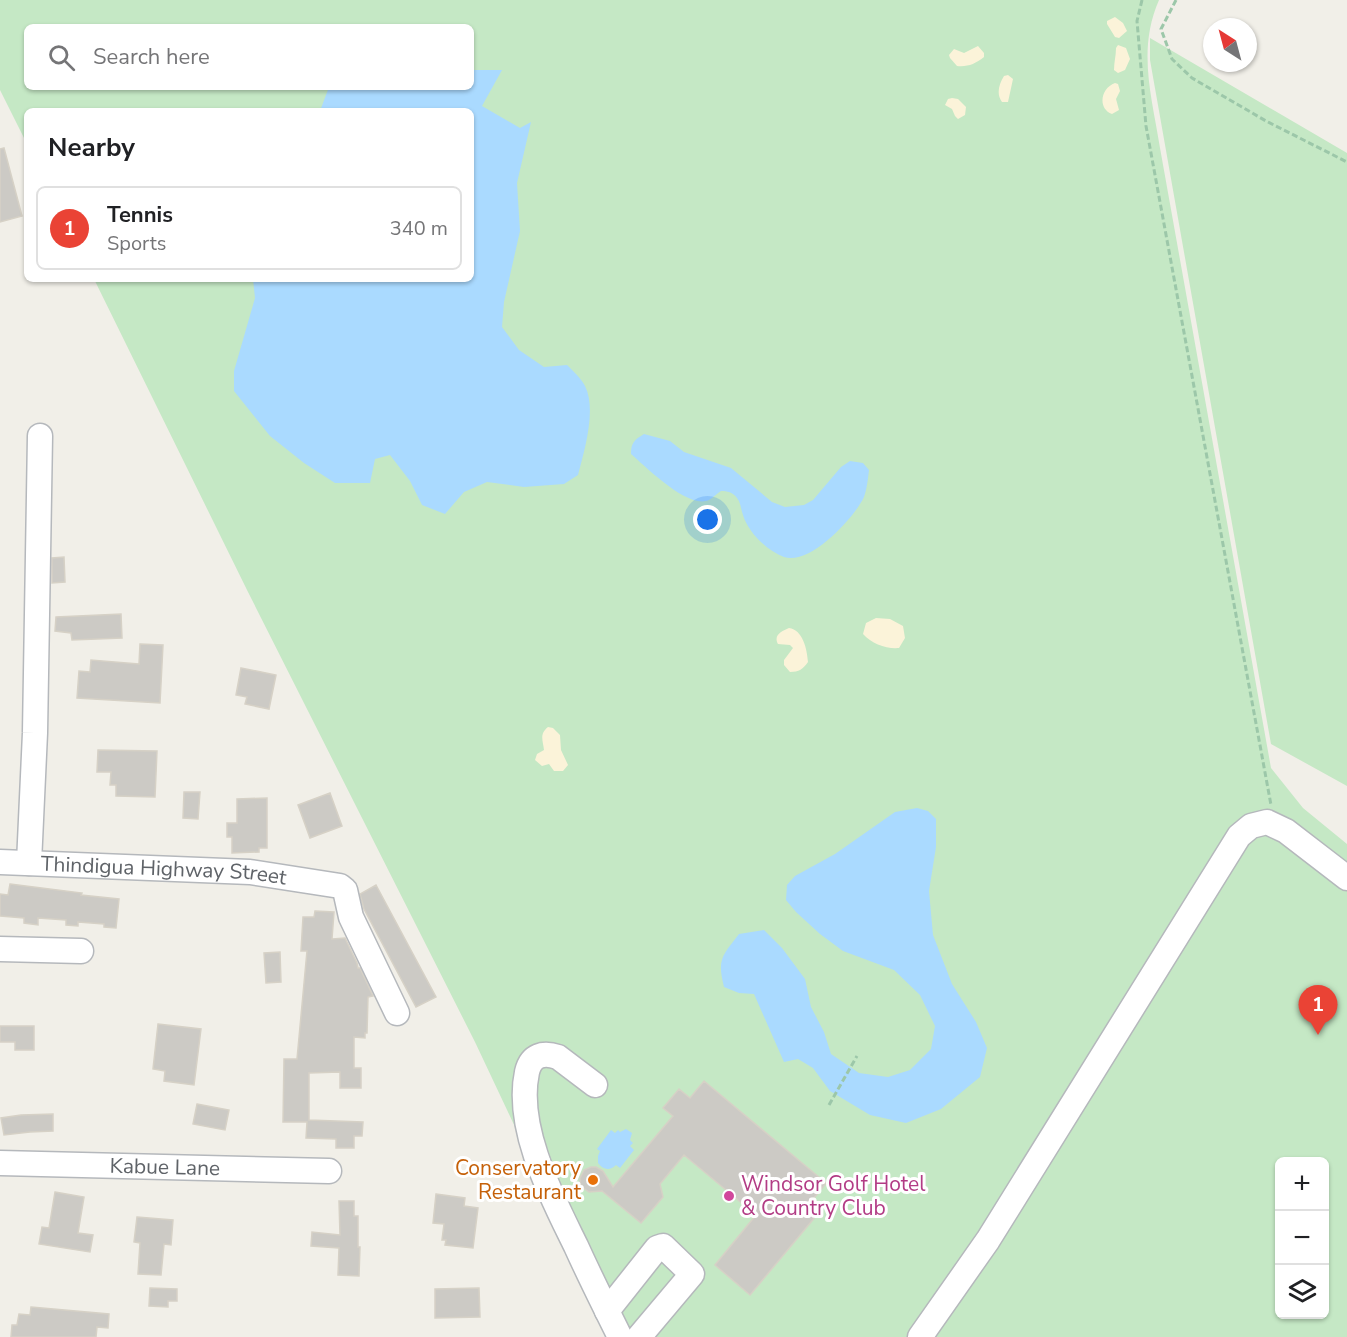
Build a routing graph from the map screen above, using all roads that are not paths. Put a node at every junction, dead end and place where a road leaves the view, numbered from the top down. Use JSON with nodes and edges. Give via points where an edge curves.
{"nodes":[{"id":1,"x":40,"y":436,"type":"dead end"},
{"id":2,"x":0,"y":862,"type":"edge"},
{"id":3,"x":29,"y":863,"type":"junction"},
{"id":4,"x":1347,"y":878,"type":"edge"},
{"id":5,"x":0,"y":949,"type":"edge"},
{"id":6,"x":81,"y":951,"type":"dead end"},
{"id":7,"x":398,"y":1013,"type":"dead end"},
{"id":8,"x":595,"y":1085,"type":"dead end"},
{"id":9,"x":0,"y":1163,"type":"edge"},
{"id":10,"x":329,"y":1171,"type":"dead end"},
{"id":11,"x":607,"y":1311,"type":"junction"},
{"id":12,"x":620,"y":1337,"type":"edge"},
{"id":13,"x":639,"y":1337,"type":"edge"},
{"id":14,"x":920,"y":1337,"type":"edge"}],
"edges":[{"from":1,"to":3,"type":"street"},
{"from":2,"to":3,"type":"street","name":"Thindigua Highway Street"},
{"from":3,"to":7,"type":"street","name":"Thindigua Highway Street","via":[[250,872],[340,886]]},
{"from":4,"to":14,"type":"street","via":[[1286,831],[1267,822],[1251,826],[1239,836],[988,1240]]},
{"from":5,"to":6,"type":"street"},
{"from":8,"to":11,"type":"street","via":[[558,1057],[540,1055],[528,1069],[526,1107],[541,1171]]},
{"from":9,"to":10,"type":"street","name":"Kabue Lane"},
{"from":11,"to":12,"type":"street"},
{"from":11,"to":13,"type":"street","via":[[657,1248],[663,1246],[692,1274]]}]}
